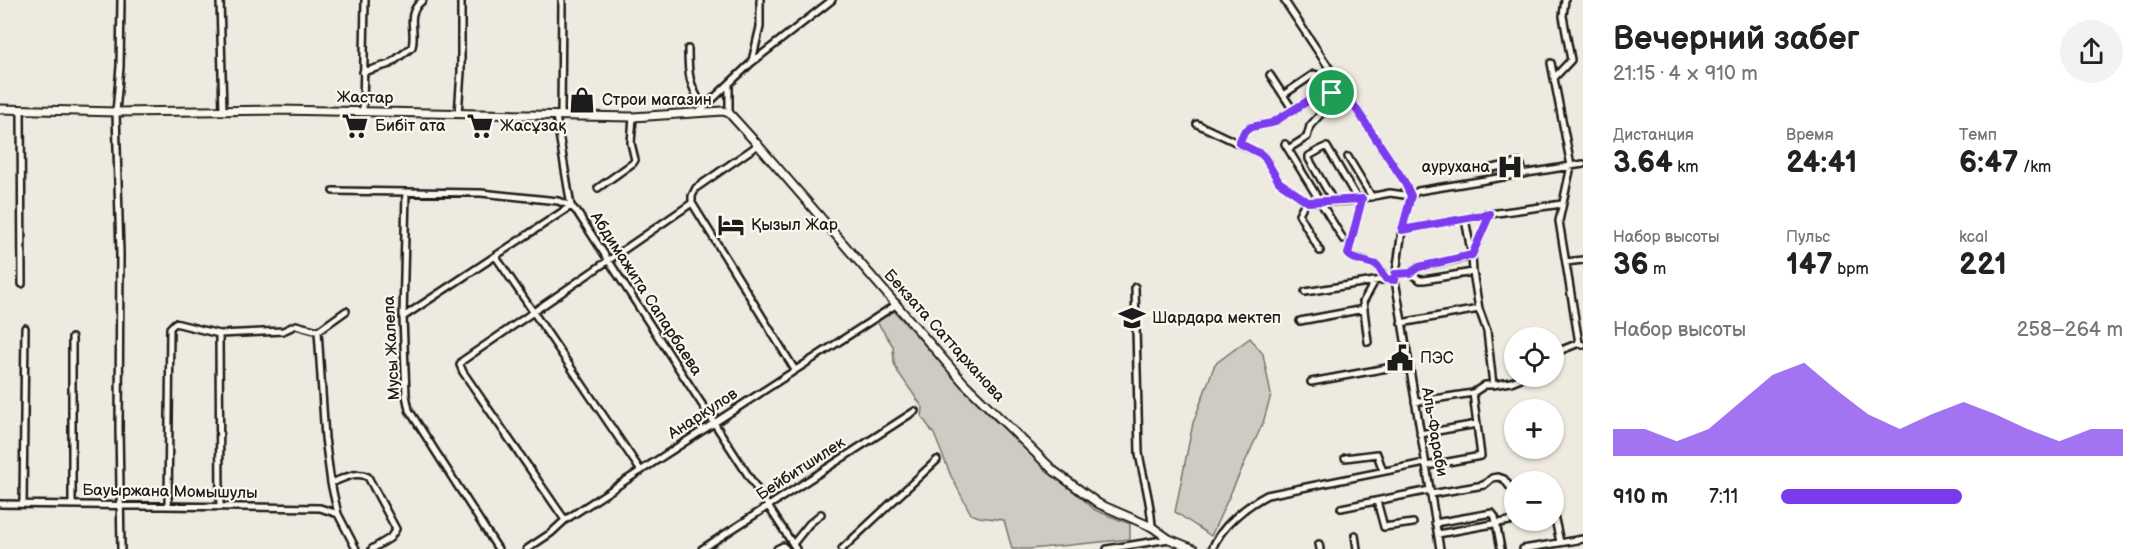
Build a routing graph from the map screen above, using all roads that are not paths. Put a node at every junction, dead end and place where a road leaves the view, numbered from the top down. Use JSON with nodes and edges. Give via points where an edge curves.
{"nodes":[{"id":1,"x":120,"y":0,"type":"edge"},
{"id":2,"x":220,"y":0,"type":"edge"},
{"id":3,"x":365,"y":0,"type":"edge"},
{"id":4,"x":423,"y":0,"type":"edge"},
{"id":5,"x":461,"y":0,"type":"edge"},
{"id":6,"x":562,"y":0,"type":"edge"},
{"id":7,"x":760,"y":0,"type":"edge"},
{"id":8,"x":832,"y":0,"type":"edge"},
{"id":9,"x":1284,"y":0,"type":"edge"},
{"id":10,"x":1565,"y":0,"type":"edge"},
{"id":11,"x":688,"y":49,"type":"dead end"},
{"id":12,"x":751,"y":63,"type":"junction"},
{"id":13,"x":1551,"y":63,"type":"dead end"},
{"id":14,"x":363,"y":72,"type":"junction"},
{"id":15,"x":1270,"y":75,"type":"dead end"},
{"id":16,"x":1554,"y":78,"type":"junction"},
{"id":17,"x":729,"y":86,"type":"junction"},
{"id":18,"x":1341,"y":86,"type":"junction"},
{"id":19,"x":1330,"y":90,"type":"junction"},
{"id":20,"x":1283,"y":95,"type":"junction"},
{"id":21,"x":0,"y":110,"type":"edge"},
{"id":22,"x":21,"y":110,"type":"junction"},
{"id":23,"x":702,"y":110,"type":"junction"},
{"id":24,"x":1293,"y":110,"type":"junction"},
{"id":25,"x":223,"y":111,"type":"junction"},
{"id":26,"x":116,"y":112,"type":"junction"},
{"id":27,"x":363,"y":112,"type":"junction"},
{"id":28,"x":729,"y":113,"type":"junction"},
{"id":29,"x":458,"y":114,"type":"junction"},
{"id":30,"x":558,"y":116,"type":"junction"},
{"id":31,"x":633,"y":117,"type":"junction"},
{"id":32,"x":1197,"y":124,"type":"dead end"},
{"id":33,"x":1239,"y":143,"type":"junction"},
{"id":34,"x":758,"y":145,"type":"junction"},
{"id":35,"x":1348,"y":157,"type":"dead end"},
{"id":36,"x":1583,"y":164,"type":"edge"},
{"id":37,"x":1571,"y":166,"type":"junction"},
{"id":38,"x":1492,"y":168,"type":"dead end"},
{"id":39,"x":1523,"y":174,"type":"junction"},
{"id":40,"x":598,"y":188,"type":"dead end"},
{"id":41,"x":333,"y":192,"type":"dead end"},
{"id":42,"x":406,"y":192,"type":"junction"},
{"id":43,"x":1411,"y":196,"type":"junction"},
{"id":44,"x":1372,"y":197,"type":"junction"},
{"id":45,"x":1360,"y":200,"type":"junction"},
{"id":46,"x":1320,"y":201,"type":"junction"},
{"id":47,"x":1334,"y":201,"type":"junction"},
{"id":48,"x":1308,"y":202,"type":"junction"},
{"id":49,"x":692,"y":203,"type":"junction"},
{"id":50,"x":1563,"y":204,"type":"junction"},
{"id":51,"x":570,"y":206,"type":"junction"},
{"id":52,"x":1490,"y":214,"type":"junction"},
{"id":53,"x":1465,"y":219,"type":"junction"},
{"id":54,"x":1402,"y":230,"type":"junction"},
{"id":55,"x":1343,"y":239,"type":"dead end"},
{"id":56,"x":1320,"y":251,"type":"dead end"},
{"id":57,"x":1472,"y":255,"type":"junction"},
{"id":58,"x":496,"y":257,"type":"junction"},
{"id":59,"x":1583,"y":260,"type":"edge"},
{"id":60,"x":608,"y":261,"type":"junction"},
{"id":61,"x":1566,"y":262,"type":"junction"},
{"id":62,"x":1473,"y":272,"type":"junction"},
{"id":63,"x":1410,"y":273,"type":"junction"},
{"id":64,"x":1395,"y":277,"type":"junction"},
{"id":65,"x":1386,"y":279,"type":"junction"},
{"id":66,"x":1376,"y":281,"type":"junction"},
{"id":67,"x":22,"y":284,"type":"dead end"},
{"id":68,"x":1135,"y":287,"type":"dead end"},
{"id":69,"x":1305,"y":292,"type":"dead end"},
{"id":70,"x":897,"y":304,"type":"junction"},
{"id":71,"x":1364,"y":309,"type":"junction"},
{"id":72,"x":1479,"y":309,"type":"junction"},
{"id":73,"x":346,"y":311,"type":"dead end"},
{"id":74,"x":533,"y":311,"type":"junction"},
{"id":75,"x":403,"y":317,"type":"junction"},
{"id":76,"x":1300,"y":321,"type":"dead end"},
{"id":77,"x":1401,"y":323,"type":"junction"},
{"id":78,"x":25,"y":328,"type":"dead end"},
{"id":79,"x":318,"y":330,"type":"junction"},
{"id":80,"x":219,"y":334,"type":"junction"},
{"id":81,"x":72,"y":338,"type":"dead end"},
{"id":82,"x":1368,"y":342,"type":"dead end"},
{"id":83,"x":1581,"y":344,"type":"edge"},
{"id":84,"x":1564,"y":350,"type":"edge"},
{"id":85,"x":1409,"y":364,"type":"junction"},
{"id":86,"x":795,"y":370,"type":"junction"},
{"id":87,"x":1311,"y":382,"type":"dead end"},
{"id":88,"x":1504,"y":383,"type":"edge"},
{"id":89,"x":1493,"y":385,"type":"junction"},
{"id":90,"x":1473,"y":393,"type":"junction"},
{"id":91,"x":1415,"y":402,"type":"junction"},
{"id":92,"x":915,"y":411,"type":"dead end"},
{"id":93,"x":713,"y":423,"type":"junction"},
{"id":94,"x":1478,"y":424,"type":"junction"},
{"id":95,"x":1420,"y":434,"type":"junction"},
{"id":96,"x":1344,"y":458,"type":"dead end"},
{"id":97,"x":937,"y":460,"type":"dead end"},
{"id":98,"x":1426,"y":464,"type":"junction"},
{"id":99,"x":641,"y":471,"type":"junction"},
{"id":100,"x":1383,"y":471,"type":"junction"},
{"id":101,"x":1504,"y":479,"type":"edge"},
{"id":102,"x":331,"y":483,"type":"junction"},
{"id":103,"x":1430,"y":492,"type":"junction"},
{"id":104,"x":1377,"y":501,"type":"junction"},
{"id":105,"x":0,"y":504,"type":"edge"},
{"id":106,"x":23,"y":504,"type":"junction"},
{"id":107,"x":72,"y":505,"type":"junction"},
{"id":108,"x":119,"y":505,"type":"junction"},
{"id":109,"x":168,"y":506,"type":"junction"},
{"id":110,"x":220,"y":506,"type":"junction"},
{"id":111,"x":769,"y":506,"type":"junction"},
{"id":112,"x":1341,"y":508,"type":"dead end"},
{"id":113,"x":338,"y":514,"type":"junction"},
{"id":114,"x":821,"y":514,"type":"dead end"},
{"id":115,"x":565,"y":520,"type":"junction"},
{"id":116,"x":1413,"y":522,"type":"dead end"},
{"id":117,"x":1504,"y":522,"type":"edge"},
{"id":118,"x":1436,"y":523,"type":"junction"},
{"id":119,"x":1497,"y":523,"type":"junction"},
{"id":120,"x":1152,"y":527,"type":"junction"},
{"id":121,"x":1558,"y":531,"type":"edge"},
{"id":122,"x":1438,"y":534,"type":"junction"},
{"id":123,"x":1355,"y":535,"type":"dead end"},
{"id":124,"x":1169,"y":539,"type":"junction"},
{"id":125,"x":1583,"y":539,"type":"edge"},
{"id":126,"x":1560,"y":542,"type":"junction"},
{"id":127,"x":795,"y":546,"type":"edge"},
{"id":128,"x":1547,"y":547,"type":"edge"},
{"id":129,"x":121,"y":549,"type":"edge"},
{"id":130,"x":356,"y":549,"type":"edge"},
{"id":131,"x":372,"y":549,"type":"edge"},
{"id":132,"x":498,"y":549,"type":"edge"},
{"id":133,"x":527,"y":549,"type":"edge"},
{"id":134,"x":702,"y":549,"type":"edge"},
{"id":135,"x":777,"y":549,"type":"edge"},
{"id":136,"x":786,"y":549,"type":"edge"},
{"id":137,"x":842,"y":549,"type":"edge"},
{"id":138,"x":1107,"y":549,"type":"edge"},
{"id":139,"x":1194,"y":549,"type":"edge"},
{"id":140,"x":1212,"y":549,"type":"edge"},
{"id":141,"x":1357,"y":549,"type":"edge"},
{"id":142,"x":1440,"y":549,"type":"edge"},
{"id":143,"x":1501,"y":549,"type":"edge"},
{"id":144,"x":1523,"y":549,"type":"edge"}],
"edges":[{"from":1,"to":26,"type":"street"},
{"from":2,"to":25,"type":"street"},
{"from":3,"to":14,"type":"street"},
{"from":4,"to":14,"type":"street","via":[[412,15],[412,47],[390,64]]},
{"from":5,"to":29,"type":"street"},
{"from":6,"to":30,"type":"street","name":"Абдимажита Сапарбаева"},
{"from":7,"to":12,"type":"street","via":[[760,27]]},
{"from":8,"to":12,"type":"street"},
{"from":9,"to":18,"type":"street"},
{"from":10,"to":16,"type":"street","via":[[1563,16],[1571,60]]},
{"from":11,"to":23,"type":"street","via":[[689,82]]},
{"from":12,"to":17,"type":"street"},
{"from":13,"to":16,"type":"street"},
{"from":14,"to":27,"type":"street"},
{"from":15,"to":20,"type":"street"},
{"from":16,"to":37,"type":"street"},
{"from":17,"to":23,"type":"street"},
{"from":17,"to":28,"type":"street"},
{"from":18,"to":19,"type":"street"},
{"from":18,"to":43,"type":"street"},
{"from":19,"to":20,"type":"street","via":[[1322,77],[1314,74]]},
{"from":19,"to":24,"type":"street"},
{"from":19,"to":46,"type":"street","via":[[1333,100],[1310,126],[1306,137],[1286,147]]},
{"from":20,"to":24,"type":"street"},
{"from":21,"to":22,"type":"street","name":"Жастар"},
{"from":22,"to":26,"type":"street","name":"Жастар"},
{"from":22,"to":67,"type":"street"},
{"from":23,"to":28,"type":"street","name":"Жастар"},
{"from":23,"to":31,"type":"street","name":"Жастар"},
{"from":24,"to":33,"type":"street","via":[[1267,126],[1251,127]]},
{"from":25,"to":26,"type":"street","name":"Жастар"},
{"from":25,"to":27,"type":"street","name":"Жастар"},
{"from":26,"to":108,"type":"street"},
{"from":27,"to":29,"type":"street","name":"Жастар"},
{"from":28,"to":34,"type":"street","name":"Бекзата Саттарханова"},
{"from":29,"to":30,"type":"street","name":"Жастар"},
{"from":30,"to":31,"type":"street","name":"Жастар"},
{"from":30,"to":51,"type":"street","name":"Абдимажита Сапарбаева"},
{"from":31,"to":40,"type":"street","via":[[631,143],[635,160]]},
{"from":32,"to":33,"type":"street"},
{"from":33,"to":48,"type":"street","via":[[1261,154],[1279,182]]},
{"from":34,"to":49,"type":"street","via":[[696,188]]},
{"from":34,"to":70,"type":"street","name":"Бекзата Саттарханова"},
{"from":35,"to":44,"type":"street"},
{"from":36,"to":37,"type":"street"},
{"from":37,"to":39,"type":"street"},
{"from":37,"to":50,"type":"street"},
{"from":38,"to":39,"type":"street","via":[[1519,163]]},
{"from":39,"to":43,"type":"street","via":[[1418,191]]},
{"from":41,"to":42,"type":"street","name":"Абдимажита Сапарбаева"},
{"from":42,"to":51,"type":"street","name":"Абдимажита Сапарбаева","via":[[481,193],[558,201]]},
{"from":42,"to":75,"type":"street","name":"Мусы Жалела"},
{"from":43,"to":44,"type":"street"},
{"from":43,"to":54,"type":"street","name":"Аль-Фараби"},
{"from":44,"to":45,"type":"street"},
{"from":45,"to":47,"type":"street"},
{"from":45,"to":47,"type":"street","via":[[1325,147],[1309,159]]},
{"from":45,"to":65,"type":"street","via":[[1348,254],[1377,265]]},
{"from":46,"to":47,"type":"street"},
{"from":46,"to":48,"type":"street"},
{"from":46,"to":55,"type":"street"},
{"from":48,"to":56,"type":"street","via":[[1299,214]]},
{"from":49,"to":60,"type":"street"},
{"from":49,"to":86,"type":"street"},
{"from":50,"to":52,"type":"street"},
{"from":50,"to":61,"type":"street","via":[[1559,221]]},
{"from":51,"to":58,"type":"street"},
{"from":51,"to":60,"type":"street","name":"Абдимажита Сапарбаева"},
{"from":52,"to":53,"type":"street"},
{"from":52,"to":57,"type":"street"},
{"from":53,"to":54,"type":"street"},
{"from":53,"to":57,"type":"street"},
{"from":54,"to":64,"type":"street","name":"Аль-Фараби"},
{"from":57,"to":62,"type":"street"},
{"from":57,"to":63,"type":"street","via":[[1419,267]]},
{"from":58,"to":74,"type":"street"},
{"from":58,"to":75,"type":"street"},
{"from":59,"to":61,"type":"street"},
{"from":60,"to":74,"type":"street"},
{"from":60,"to":93,"type":"street","name":"Абдимажита Сапарбаева"},
{"from":61,"to":83,"type":"street"},
{"from":62,"to":63,"type":"street","via":[[1424,280]]},
{"from":62,"to":72,"type":"street"},
{"from":63,"to":64,"type":"street"},
{"from":64,"to":65,"type":"street"},
{"from":64,"to":77,"type":"street","name":"Аль-Фараби"},
{"from":65,"to":66,"type":"street"},
{"from":66,"to":69,"type":"street"},
{"from":66,"to":71,"type":"street","via":[[1363,299]]},
{"from":68,"to":120,"type":"street","via":[[1139,453]]},
{"from":70,"to":86,"type":"street","name":"Анаркулов"},
{"from":70,"to":120,"type":"street","name":"Бекзата Саттарханова","via":[[964,383],[1054,471],[1099,504]]},
{"from":71,"to":76,"type":"street"},
{"from":71,"to":82,"type":"street"},
{"from":72,"to":77,"type":"street"},
{"from":72,"to":89,"type":"street","via":[[1487,331]]},
{"from":73,"to":79,"type":"street"},
{"from":74,"to":99,"type":"street"},
{"from":74,"to":115,"type":"street","via":[[460,365]]},
{"from":75,"to":132,"type":"street","name":"Мусы Жалела","via":[[409,410]]},
{"from":77,"to":85,"type":"street","name":"Аль-Фараби"},
{"from":78,"to":106,"type":"street"},
{"from":79,"to":80,"type":"street","via":[[296,325],[283,331]]},
{"from":79,"to":102,"type":"street"},
{"from":80,"to":109,"type":"street","via":[[175,323],[170,328]]},
{"from":80,"to":110,"type":"street"},
{"from":81,"to":107,"type":"street"},
{"from":83,"to":84,"type":"street"},
{"from":85,"to":87,"type":"street"},
{"from":85,"to":91,"type":"street","name":"Аль-Фараби"},
{"from":86,"to":93,"type":"street","name":"Анаркулов"},
{"from":88,"to":89,"type":"street"},
{"from":89,"to":90,"type":"street"},
{"from":90,"to":91,"type":"street"},
{"from":90,"to":94,"type":"street"},
{"from":91,"to":95,"type":"street","name":"Аль-Фараби"},
{"from":92,"to":111,"type":"street","name":"Бейбитшилек"},
{"from":93,"to":99,"type":"street","name":"Анаркулов"},
{"from":93,"to":111,"type":"street","name":"Абдимажита Сапарбаева"},
{"from":94,"to":95,"type":"street"},
{"from":94,"to":98,"type":"street","via":[[1481,456]]},
{"from":95,"to":98,"type":"street","name":"Аль-Фараби"},
{"from":96,"to":100,"type":"street","via":[[1375,453]]},
{"from":97,"to":137,"type":"street"},
{"from":98,"to":100,"type":"street"},
{"from":98,"to":103,"type":"street","name":"Аль-Фараби"},
{"from":99,"to":115,"type":"street","name":"Анаркулов"},
{"from":100,"to":140,"type":"street","via":[[1267,495],[1251,503],[1216,539]]},
{"from":101,"to":103,"type":"street","via":[[1497,477],[1484,485]]},
{"from":102,"to":113,"type":"street"},
{"from":102,"to":131,"type":"street","via":[[355,474],[368,477],[396,529],[390,538]]},
{"from":103,"to":104,"type":"street"},
{"from":103,"to":118,"type":"street","name":"Аль-Фараби"},
{"from":104,"to":112,"type":"street"},
{"from":104,"to":116,"type":"street","via":[[1384,527]]},
{"from":105,"to":106,"type":"street","name":"Бауыржана Момышулы"},
{"from":106,"to":107,"type":"street","name":"Бауыржана Момышулы"},
{"from":107,"to":108,"type":"street","name":"Бауыржана Момышулы"},
{"from":108,"to":109,"type":"street","name":"Бауыржана Момышулы"},
{"from":108,"to":129,"type":"street"},
{"from":109,"to":110,"type":"street","name":"Бауыржана Момышулы"},
{"from":110,"to":113,"type":"street","name":"Бауыржана Момышулы","via":[[320,508]]},
{"from":111,"to":127,"type":"street","name":"Абдимажита Сапарбаева"},
{"from":111,"to":134,"type":"street","name":"Бейбитшилек"},
{"from":113,"to":130,"type":"street"},
{"from":114,"to":127,"type":"street","via":[[809,524]]},
{"from":115,"to":133,"type":"street","name":"Анаркулов"},
{"from":117,"to":119,"type":"street"},
{"from":118,"to":119,"type":"street","via":[[1492,513]]},
{"from":118,"to":122,"type":"street","name":"Аль-Фараби"},
{"from":119,"to":122,"type":"street"},
{"from":119,"to":143,"type":"street"},
{"from":120,"to":124,"type":"street","name":"Бекзата Саттарханова"},
{"from":121,"to":126,"type":"street"},
{"from":122,"to":142,"type":"street","name":"Аль-Фараби"},
{"from":123,"to":141,"type":"street"},
{"from":124,"to":138,"type":"street"},
{"from":124,"to":139,"type":"street","name":"Бекзата Саттарханова"},
{"from":125,"to":126,"type":"street"},
{"from":126,"to":128,"type":"street"},
{"from":128,"to":144,"type":"street"},
{"from":135,"to":136,"type":"street"}]}
